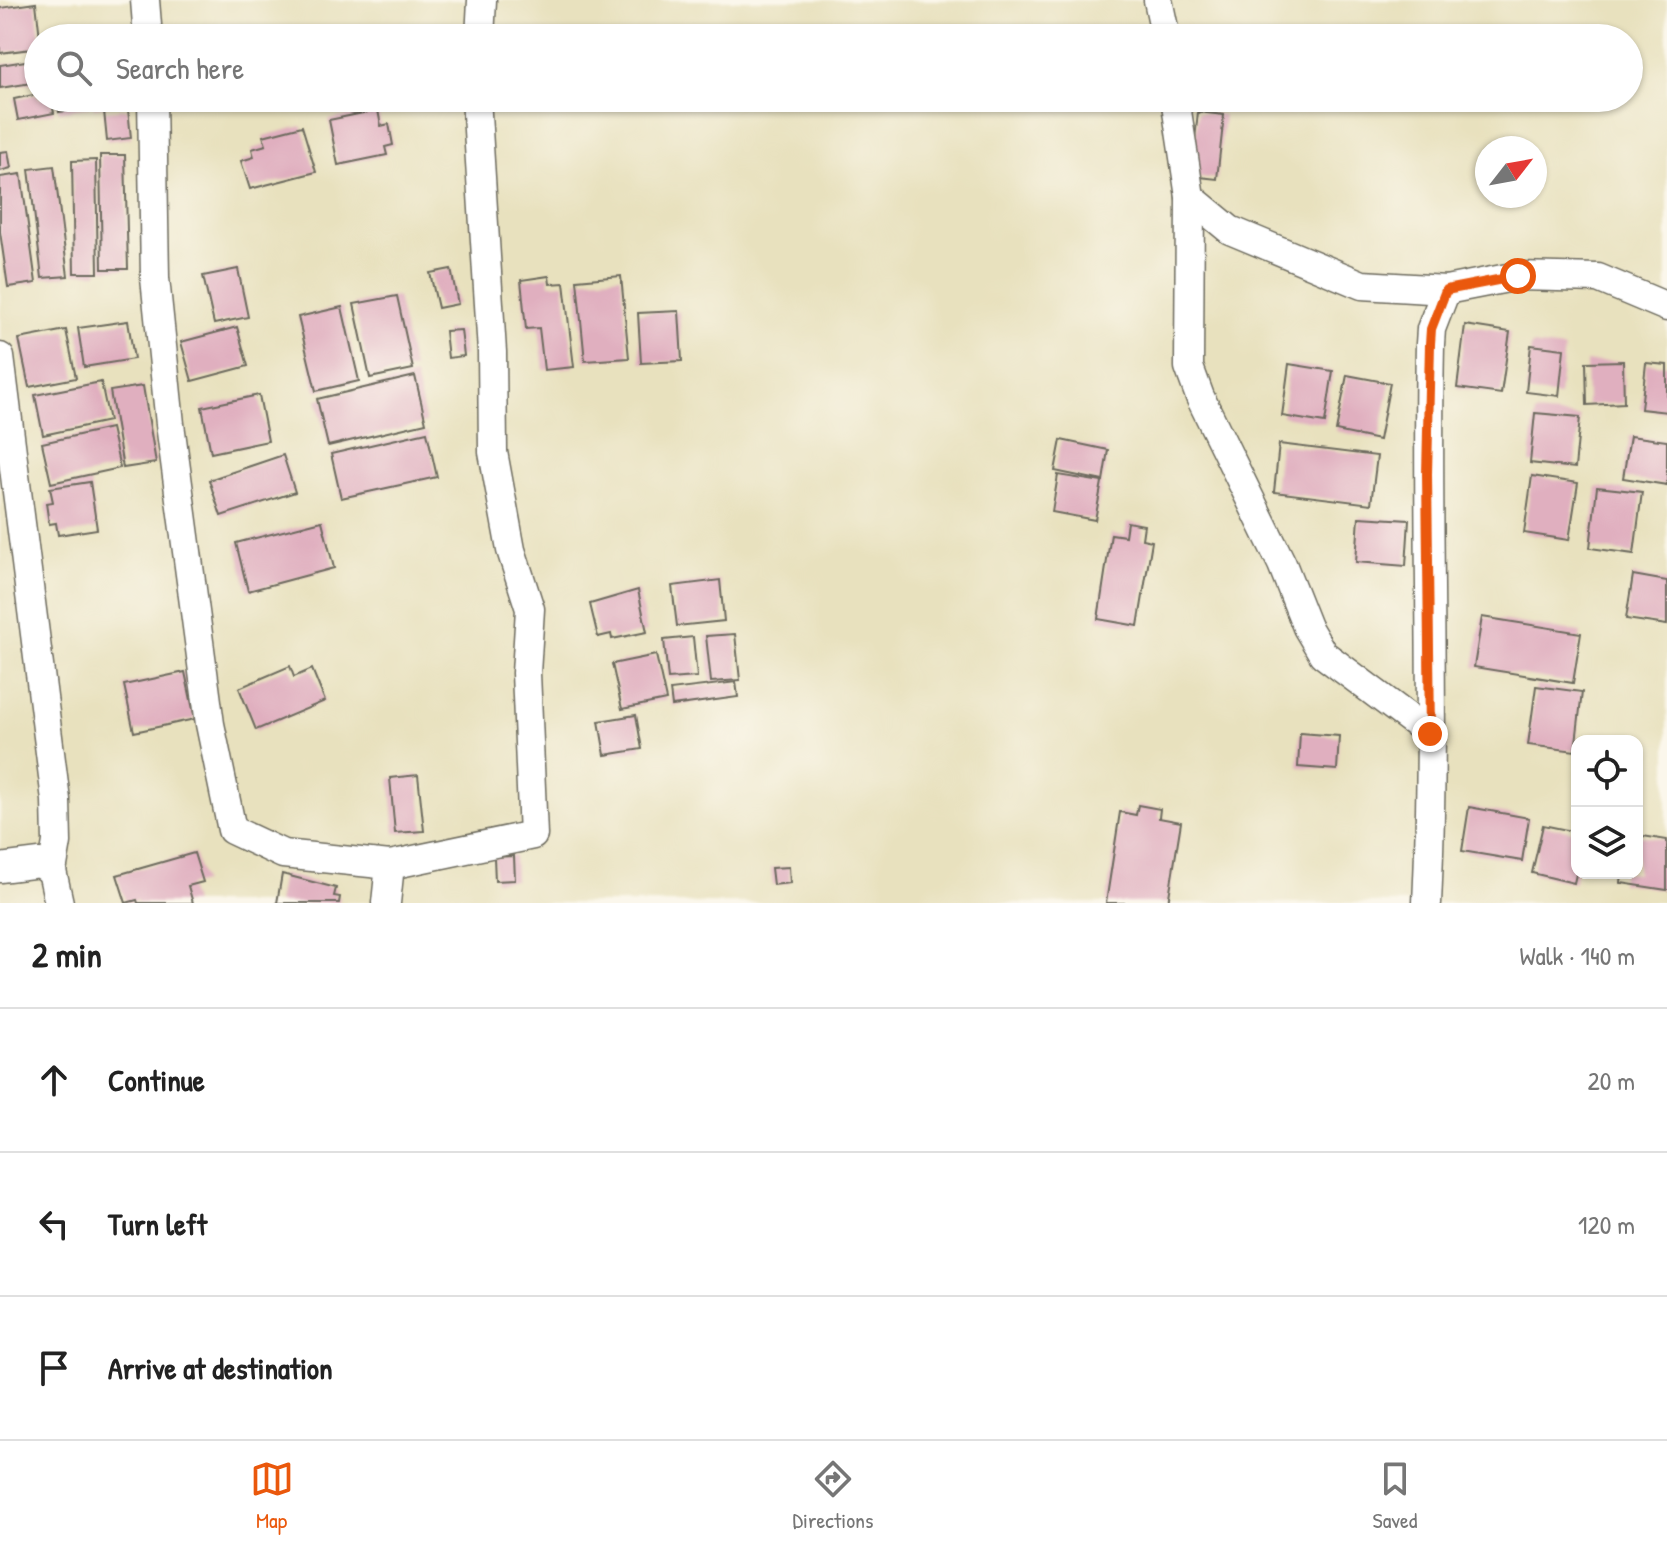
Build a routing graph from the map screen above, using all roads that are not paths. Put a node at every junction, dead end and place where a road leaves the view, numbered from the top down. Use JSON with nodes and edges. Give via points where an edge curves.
{"nodes":[{"id":1,"x":145,"y":0,"type":"edge"},
{"id":2,"x":482,"y":0,"type":"edge"},
{"id":3,"x":1158,"y":0,"type":"edge"},
{"id":4,"x":147,"y":24,"type":"edge"},
{"id":5,"x":481,"y":24,"type":"edge"},
{"id":6,"x":1163,"y":24,"type":"edge"},
{"id":7,"x":152,"y":112,"type":"edge"},
{"id":8,"x":477,"y":112,"type":"edge"},
{"id":9,"x":1177,"y":112,"type":"edge"},
{"id":10,"x":1190,"y":197,"type":"junction"},
{"id":11,"x":1446,"y":290,"type":"junction"},
{"id":12,"x":1667,"y":307,"type":"edge"},
{"id":13,"x":0,"y":357,"type":"edge"},
{"id":14,"x":1430,"y":734,"type":"junction"},
{"id":15,"x":390,"y":865,"type":"junction"},
{"id":16,"x":0,"y":868,"type":"edge"},
{"id":17,"x":52,"y":871,"type":"junction"},
{"id":18,"x":59,"y":903,"type":"edge"},
{"id":19,"x":386,"y":903,"type":"edge"},
{"id":20,"x":1427,"y":903,"type":"edge"}],
"edges":[{"from":1,"to":4,"type":"street"},
{"from":2,"to":5,"type":"street"},
{"from":3,"to":6,"type":"street"},
{"from":7,"to":15,"type":"street","via":[[155,278],[170,424],[210,724],[232,830],[283,854]]},
{"from":8,"to":15,"type":"street","via":[[493,452],[511,550],[530,609],[526,673],[533,835]]},
{"from":9,"to":10,"type":"street"},
{"from":10,"to":11,"type":"street","via":[[1230,230],[1362,285]]},
{"from":10,"to":14,"type":"street","via":[[1189,367],[1200,397],[1323,654]]},
{"from":11,"to":12,"type":"street","via":[[1518,276],[1598,278]]},
{"from":11,"to":14,"type":"street","via":[[1430,344]]},
{"from":13,"to":17,"type":"street","via":[[56,800]]},
{"from":14,"to":20,"type":"street"},
{"from":15,"to":19,"type":"street"},
{"from":16,"to":17,"type":"street","via":[[40,863]]},
{"from":17,"to":18,"type":"street"}]}
